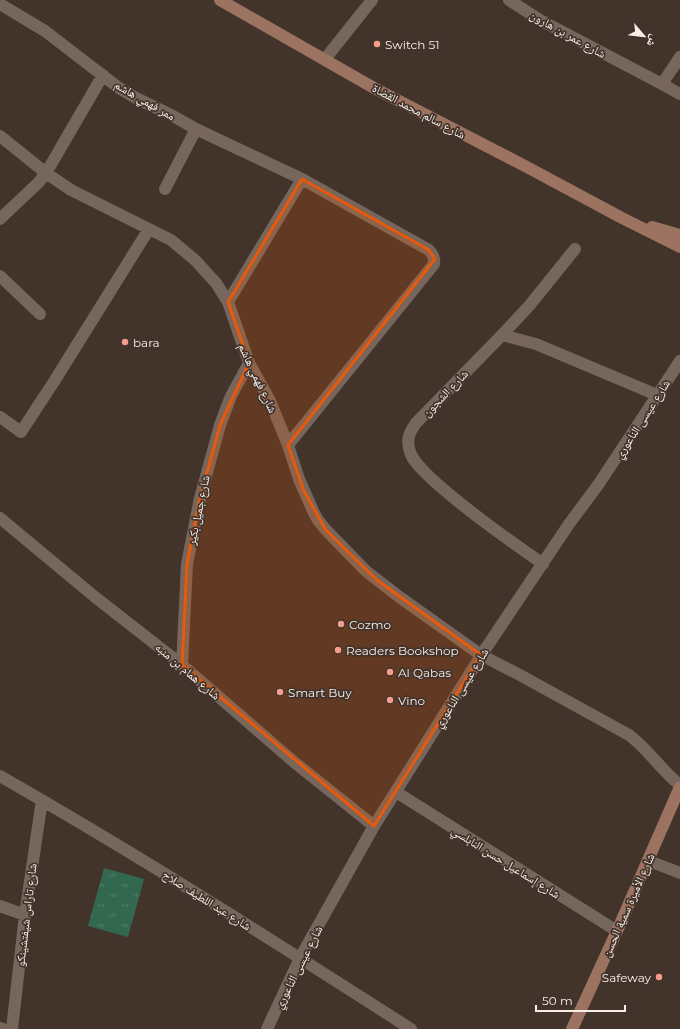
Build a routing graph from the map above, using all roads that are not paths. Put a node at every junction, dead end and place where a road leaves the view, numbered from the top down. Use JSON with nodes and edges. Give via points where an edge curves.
{"nodes":[{"id":1,"x":220,"y":0,"type":"edge"},
{"id":2,"x":372,"y":0,"type":"edge"},
{"id":3,"x":508,"y":0,"type":"edge"},
{"id":4,"x":0,"y":4,"type":"edge"},
{"id":5,"x":680,"y":57,"type":"edge"},
{"id":6,"x":325,"y":59,"type":"junction"},
{"id":7,"x":103,"y":75,"type":"junction"},
{"id":8,"x":662,"y":84,"type":"junction"},
{"id":9,"x":680,"y":94,"type":"edge"},
{"id":10,"x":196,"y":129,"type":"junction"},
{"id":11,"x":0,"y":136,"type":"edge"},
{"id":12,"x":46,"y":173,"type":"junction"},
{"id":13,"x":302,"y":179,"type":"junction"},
{"id":14,"x":165,"y":189,"type":"dead end"},
{"id":15,"x":0,"y":218,"type":"edge"},
{"id":16,"x":622,"y":218,"type":"junction"},
{"id":17,"x":149,"y":229,"type":"junction"},
{"id":18,"x":680,"y":235,"type":"edge"},
{"id":19,"x":680,"y":246,"type":"edge"},
{"id":20,"x":575,"y":249,"type":"dead end"},
{"id":21,"x":0,"y":276,"type":"edge"},
{"id":22,"x":228,"y":302,"type":"junction"},
{"id":23,"x":40,"y":314,"type":"dead end"},
{"id":24,"x":502,"y":335,"type":"junction"},
{"id":25,"x":680,"y":361,"type":"edge"},
{"id":26,"x":249,"y":363,"type":"junction"},
{"id":27,"x":657,"y":395,"type":"junction"},
{"id":28,"x":0,"y":417,"type":"edge"},
{"id":29,"x":288,"y":445,"type":"junction"},
{"id":30,"x":0,"y":518,"type":"edge"},
{"id":31,"x":543,"y":564,"type":"junction"},
{"id":32,"x":481,"y":656,"type":"junction"},
{"id":33,"x":182,"y":665,"type":"junction"},
{"id":34,"x":0,"y":776,"type":"edge"},
{"id":35,"x":680,"y":786,"type":"edge"},
{"id":36,"x":396,"y":792,"type":"junction"},
{"id":37,"x":42,"y":800,"type":"junction"},
{"id":38,"x":374,"y":826,"type":"junction"},
{"id":39,"x":649,"y":860,"type":"junction"},
{"id":40,"x":680,"y":873,"type":"edge"},
{"id":41,"x":0,"y":906,"type":"edge"},
{"id":42,"x":25,"y":915,"type":"junction"},
{"id":43,"x":617,"y":931,"type":"junction"},
{"id":44,"x":300,"y":958,"type":"junction"},
{"id":45,"x":575,"y":1027,"type":"edge"},
{"id":46,"x":0,"y":1028,"type":"edge"},
{"id":47,"x":3,"y":1029,"type":"edge"},
{"id":48,"x":12,"y":1029,"type":"edge"},
{"id":49,"x":267,"y":1029,"type":"edge"},
{"id":50,"x":411,"y":1029,"type":"edge"}],
"edges":[{"from":1,"to":6,"type":"street","name":"شارع سالم محمد القضاة"},
{"from":2,"to":6,"type":"street"},
{"from":3,"to":8,"type":"street","name":"شارع عمر بن هارون","via":[[540,20]]},
{"from":4,"to":7,"type":"street","name":"ممر فهمي هاشم","via":[[45,31]]},
{"from":5,"to":8,"type":"street"},
{"from":6,"to":16,"type":"street","name":"شارع سالم محمد القضاة","via":[[374,88]]},
{"from":7,"to":10,"type":"street","name":"ممر فهمي هاشم","via":[[136,98]]},
{"from":7,"to":12,"type":"street"},
{"from":8,"to":9,"type":"street","name":"شارع عمر بن هارون"},
{"from":10,"to":13,"type":"street","name":"ممر فهمي هاشم"},
{"from":10,"to":14,"type":"street"},
{"from":11,"to":12,"type":"street","name":"شارع فهمي هاشم"},
{"from":12,"to":15,"type":"street"},
{"from":12,"to":17,"type":"street","name":"شارع فهمي هاشم","via":[[71,190]]},
{"from":13,"to":22,"type":"street"},
{"from":13,"to":29,"type":"street","name":"ممر فهمي هاشم","via":[[429,250],[435,259],[434,264]]},
{"from":16,"to":18,"type":"street","name":"شارع سالم محمد القضاة"},
{"from":16,"to":19,"type":"street","name":"شارع سالم محمد القضاة"},
{"from":17,"to":22,"type":"street","name":"شارع فهمي هاشم","via":[[171,240],[188,254],[216,283]]},
{"from":17,"to":28,"type":"street","via":[[60,374],[21,432]]},
{"from":20,"to":24,"type":"street"},
{"from":21,"to":23,"type":"street"},
{"from":22,"to":26,"type":"street","name":"شارع فهمي هاشم"},
{"from":24,"to":27,"type":"street","via":[[536,344]]},
{"from":24,"to":31,"type":"street","name":"شارع الشجون","via":[[416,423],[407,442],[410,453],[418,465],[444,490]]},
{"from":25,"to":27,"type":"street","name":"شارع عيسى الناعوري"},
{"from":26,"to":29,"type":"street","name":"شارع فهمي هاشم","via":[[270,401]]},
{"from":26,"to":33,"type":"street","name":"شارع جميل بكير","via":[[220,425],[200,498],[188,564]]},
{"from":27,"to":31,"type":"street","name":"شارع عيسى الناعوري"},
{"from":29,"to":32,"type":"street","name":"شارع فهمي هاشم","via":[[304,491],[318,520],[326,530],[377,580]]},
{"from":30,"to":33,"type":"street","name":"شارع همام بن منبه"},
{"from":31,"to":32,"type":"street","name":"شارع عيسى الناعوري"},
{"from":32,"to":35,"type":"street","name":"شارع فهمي هاشم","via":[[629,735]]},
{"from":32,"to":36,"type":"street","name":"شارع عيسى الناعوري"},
{"from":33,"to":38,"type":"street","name":"شارع همام بن منبه","via":[[294,762]]},
{"from":34,"to":37,"type":"street","name":"شارع عبد اللطيف صلاح"},
{"from":35,"to":39,"type":"street","name":"شارع الأميرة سمية الحسن"},
{"from":36,"to":38,"type":"street","name":"شارع عيسى الناعوري"},
{"from":36,"to":43,"type":"street","name":"شارع إسماعيل حسن النابلسي"},
{"from":37,"to":42,"type":"street","name":"شارع تاراس شيفتشينكو"},
{"from":37,"to":44,"type":"street","name":"شارع عبد اللطيف صلاح"},
{"from":38,"to":44,"type":"street","name":"شارع عيسى الناعوري"},
{"from":39,"to":40,"type":"street"},
{"from":39,"to":43,"type":"street","name":"شارع الأميرة سمية الحسن"},
{"from":41,"to":42,"type":"street"},
{"from":42,"to":48,"type":"street","name":"شارع تاراس شيفتشينكو"},
{"from":43,"to":45,"type":"street","name":"شارع الأميرة سمية الحسن"},
{"from":44,"to":49,"type":"street","name":"شارع عيسى الناعوري"},
{"from":44,"to":50,"type":"street","name":"شارع عبد اللطيف صلاح"},
{"from":46,"to":47,"type":"street"}]}
